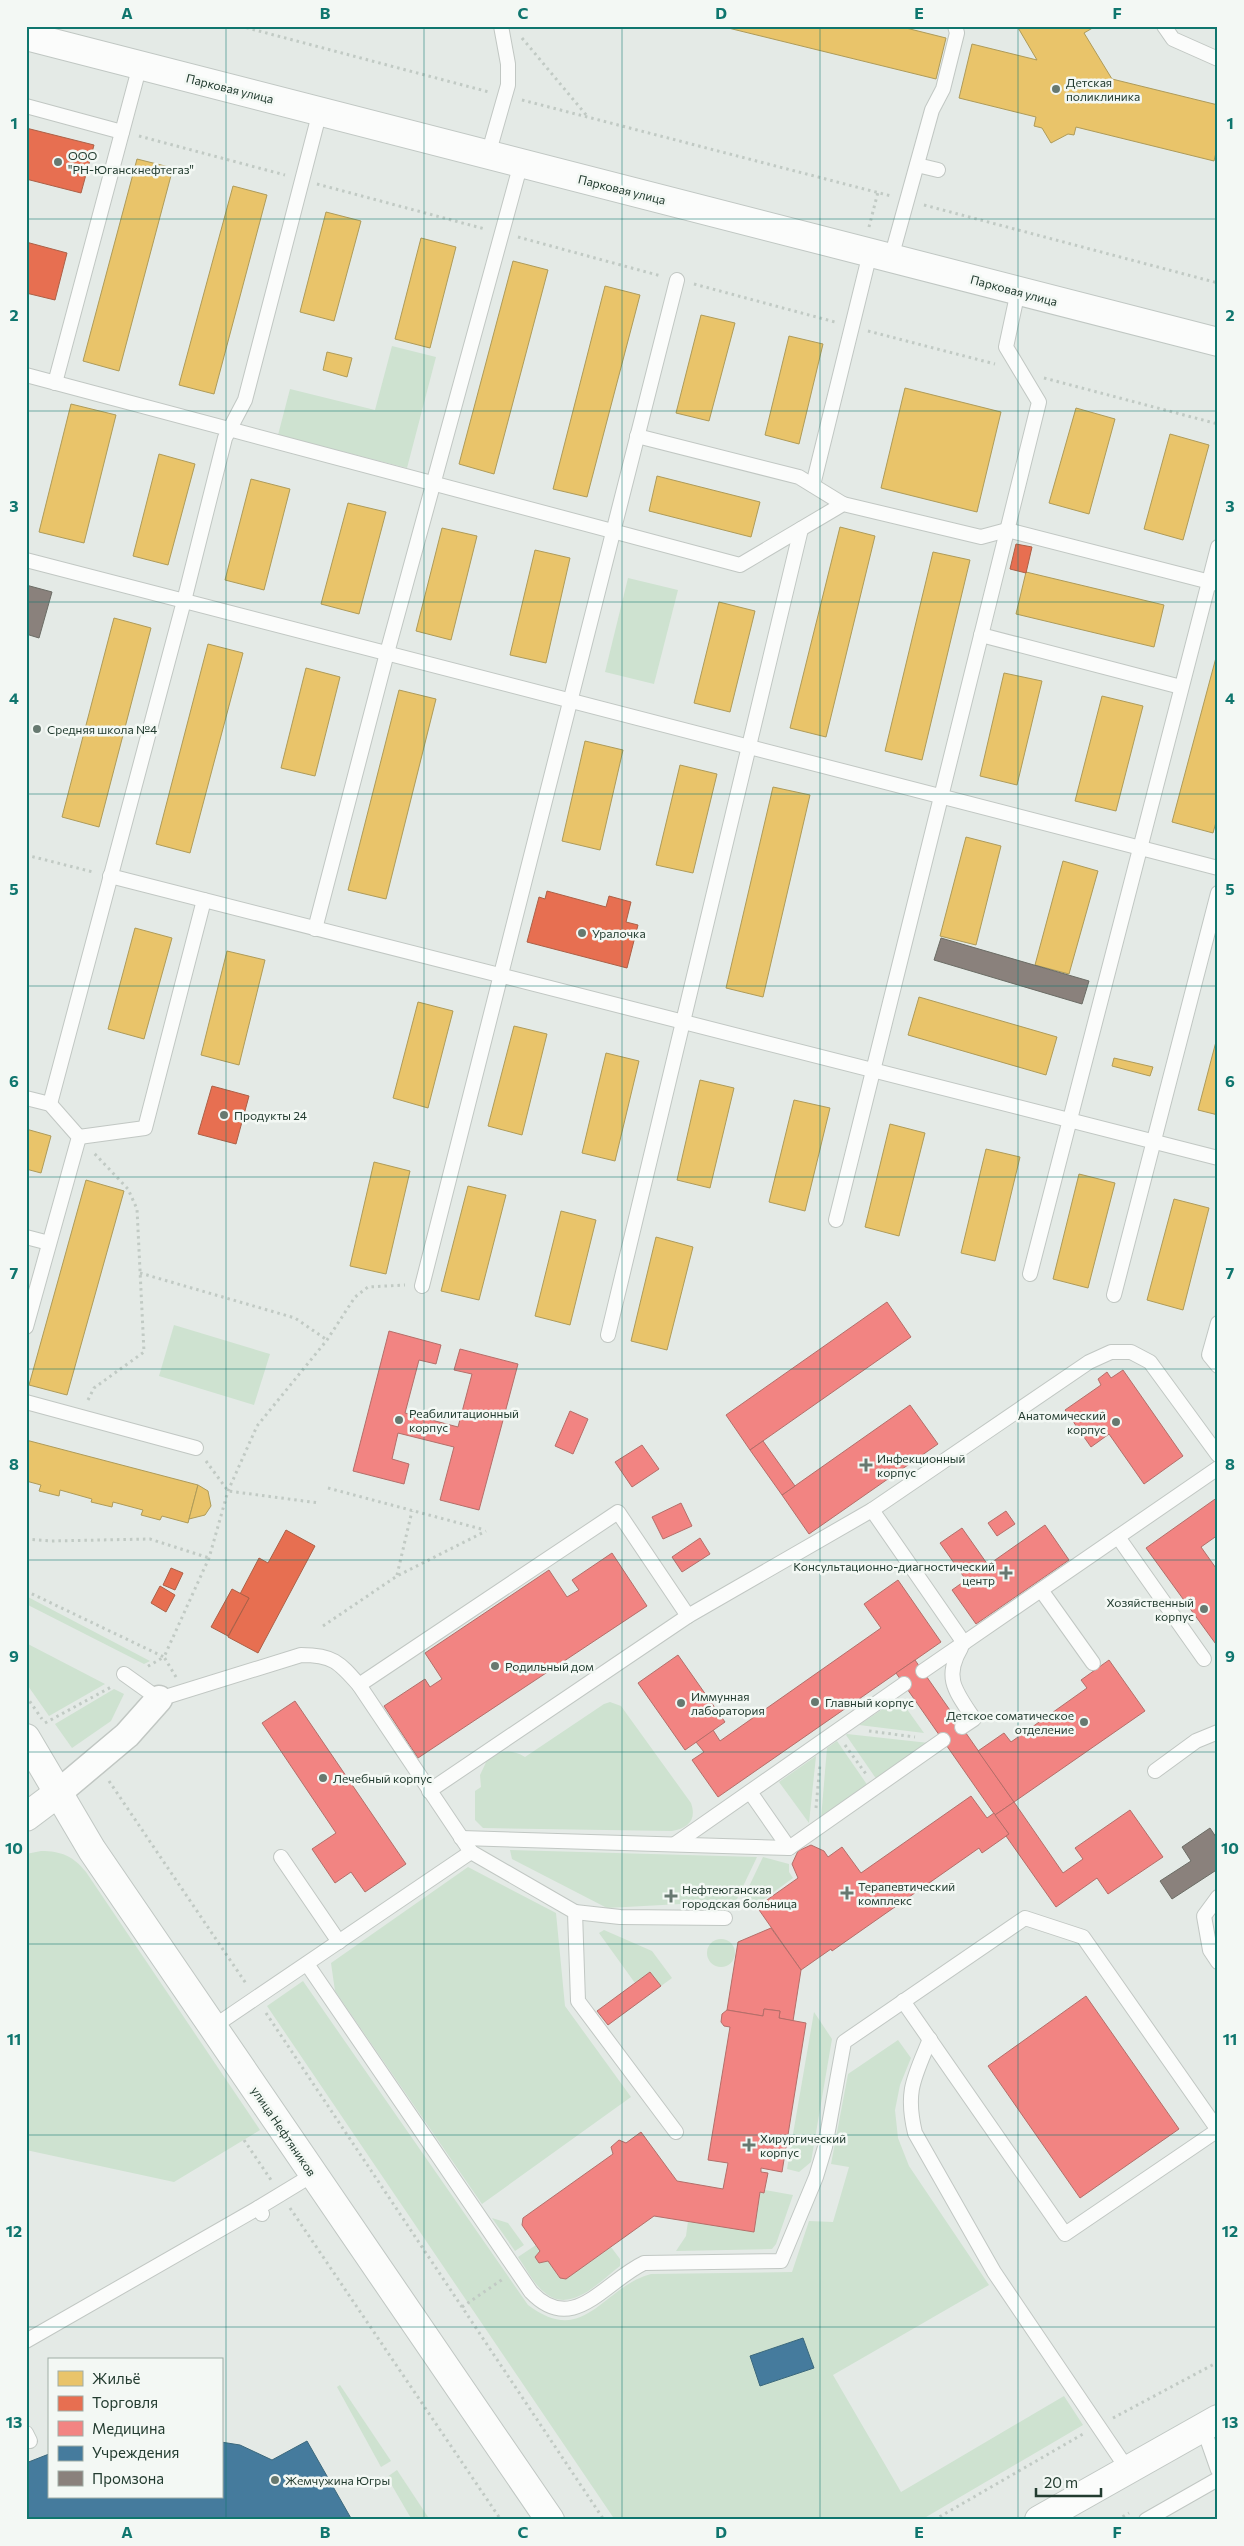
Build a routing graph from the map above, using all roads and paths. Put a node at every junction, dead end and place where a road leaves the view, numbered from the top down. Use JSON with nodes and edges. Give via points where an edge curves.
{"nodes":[{"id":1,"x":240,"y":26,"type":"edge"},
{"id":2,"x":501,"y":26,"type":"edge"},
{"id":3,"x":955,"y":26,"type":"edge"},
{"id":4,"x":1164,"y":26,"type":"edge"},
{"id":5,"x":519,"y":34,"type":"dead end"},
{"id":6,"x":26,"y":36,"type":"edge"},
{"id":7,"x":1218,"y":59,"type":"edge"},
{"id":8,"x":140,"y":65,"type":"junction"},
{"id":9,"x":504,"y":95,"type":"junction"},
{"id":10,"x":26,"y":106,"type":"edge"},
{"id":11,"x":320,"y":111,"type":"junction"},
{"id":12,"x":588,"y":117,"type":"junction"},
{"id":13,"x":122,"y":132,"type":"junction"},
{"id":14,"x":488,"y":155,"type":"junction"},
{"id":15,"x":520,"y":163,"type":"junction"},
{"id":16,"x":917,"y":165,"type":"junction"},
{"id":17,"x":938,"y":170,"type":"dead end"},
{"id":18,"x":907,"y":200,"type":"junction"},
{"id":19,"x":880,"y":255,"type":"junction"},
{"id":20,"x":678,"y":280,"type":"dead end"},
{"id":21,"x":1218,"y":283,"type":"edge"},
{"id":22,"x":1018,"y":291,"type":"junction"},
{"id":23,"x":1218,"y":342,"type":"edge"},
{"id":24,"x":26,"y":375,"type":"edge"},
{"id":25,"x":55,"y":383,"type":"junction"},
{"id":26,"x":230,"y":430,"type":"junction"},
{"id":27,"x":637,"y":436,"type":"junction"},
{"id":28,"x":433,"y":485,"type":"junction"},
{"id":29,"x":812,"y":485,"type":"junction"},
{"id":30,"x":843,"y":504,"type":"junction"},
{"id":31,"x":801,"y":529,"type":"junction"},
{"id":32,"x":1007,"y":530,"type":"junction"},
{"id":33,"x":613,"y":532,"type":"junction"},
{"id":34,"x":1218,"y":546,"type":"edge"},
{"id":35,"x":26,"y":560,"type":"edge"},
{"id":36,"x":1213,"y":583,"type":"edge"},
{"id":37,"x":184,"y":601,"type":"junction"},
{"id":38,"x":981,"y":635,"type":"junction"},
{"id":39,"x":387,"y":653,"type":"junction"},
{"id":40,"x":1181,"y":687,"type":"junction"},
{"id":41,"x":570,"y":700,"type":"junction"},
{"id":42,"x":750,"y":747,"type":"junction"},
{"id":43,"x":942,"y":796,"type":"junction"},
{"id":44,"x":1140,"y":848,"type":"junction"},
{"id":45,"x":26,"y":855,"type":"edge"},
{"id":46,"x":1218,"y":868,"type":"edge"},
{"id":47,"x":110,"y":876,"type":"junction"},
{"id":48,"x":1218,"y":893,"type":"edge"},
{"id":49,"x":204,"y":900,"type":"junction"},
{"id":50,"x":315,"y":929,"type":"junction"},
{"id":51,"x":500,"y":976,"type":"junction"},
{"id":52,"x":684,"y":1022,"type":"junction"},
{"id":53,"x":873,"y":1071,"type":"junction"},
{"id":54,"x":26,"y":1098,"type":"edge"},
{"id":55,"x":50,"y":1104,"type":"junction"},
{"id":56,"x":1069,"y":1121,"type":"junction"},
{"id":57,"x":79,"y":1137,"type":"junction"},
{"id":58,"x":1153,"y":1142,"type":"junction"},
{"id":59,"x":1218,"y":1158,"type":"edge"},
{"id":60,"x":836,"y":1220,"type":"dead end"},
{"id":61,"x":26,"y":1237,"type":"edge"},
{"id":62,"x":49,"y":1243,"type":"junction"},
{"id":63,"x":140,"y":1273,"type":"junction"},
{"id":64,"x":1030,"y":1274,"type":"dead end"},
{"id":65,"x":422,"y":1286,"type":"joint"},
{"id":66,"x":1114,"y":1295,"type":"dead end"},
{"id":67,"x":1218,"y":1323,"type":"edge"},
{"id":68,"x":26,"y":1327,"type":"edge"},
{"id":69,"x":608,"y":1335,"type":"dead end"},
{"id":70,"x":327,"y":1340,"type":"junction"},
{"id":71,"x":1218,"y":1366,"type":"edge"},
{"id":72,"x":26,"y":1402,"type":"edge"},
{"id":73,"x":80,"y":1417,"type":"junction"},
{"id":74,"x":196,"y":1448,"type":"joint"},
{"id":75,"x":1218,"y":1455,"type":"edge"},
{"id":76,"x":1218,"y":1468,"type":"edge"},
{"id":77,"x":328,"y":1488,"type":"dead end"},
{"id":78,"x":228,"y":1491,"type":"junction"},
{"id":79,"x":319,"y":1503,"type":"dead end"},
{"id":80,"x":412,"y":1510,"type":"junction"},
{"id":81,"x":872,"y":1510,"type":"junction"},
{"id":82,"x":1118,"y":1537,"type":"junction"},
{"id":83,"x":26,"y":1539,"type":"edge"},
{"id":84,"x":209,"y":1558,"type":"junction"},
{"id":85,"x":397,"y":1576,"type":"junction"},
{"id":86,"x":26,"y":1590,"type":"edge"},
{"id":87,"x":1041,"y":1590,"type":"junction"},
{"id":88,"x":688,"y":1616,"type":"junction"},
{"id":89,"x":323,"y":1626,"type":"dead end"},
{"id":90,"x":964,"y":1643,"type":"junction"},
{"id":91,"x":164,"y":1657,"type":"junction"},
{"id":92,"x":1204,"y":1659,"type":"dead end"},
{"id":93,"x":1093,"y":1663,"type":"dead end"},
{"id":94,"x":922,"y":1671,"type":"dead end"},
{"id":95,"x":127,"y":1675,"type":"junction"},
{"id":96,"x":904,"y":1684,"type":"dead end"},
{"id":97,"x":359,"y":1685,"type":"junction"},
{"id":98,"x":185,"y":1690,"type":"junction"},
{"id":99,"x":26,"y":1696,"type":"edge"},
{"id":100,"x":158,"y":1699,"type":"junction"},
{"id":101,"x":962,"y":1727,"type":"dead end"},
{"id":102,"x":839,"y":1730,"type":"junction"},
{"id":103,"x":41,"y":1731,"type":"edge"},
{"id":104,"x":1218,"y":1732,"type":"edge"},
{"id":105,"x":943,"y":1740,"type":"joint"},
{"id":106,"x":822,"y":1742,"type":"junction"},
{"id":107,"x":1156,"y":1771,"type":"dead end"},
{"id":108,"x":106,"y":1773,"type":"dead end"},
{"id":109,"x":875,"y":1788,"type":"junction"},
{"id":110,"x":429,"y":1791,"type":"junction"},
{"id":111,"x":750,"y":1792,"type":"junction"},
{"id":112,"x":58,"y":1793,"type":"junction"},
{"id":113,"x":26,"y":1817,"type":"edge"},
{"id":114,"x":814,"y":1830,"type":"junction"},
{"id":115,"x":461,"y":1838,"type":"junction"},
{"id":116,"x":676,"y":1844,"type":"junction"},
{"id":117,"x":789,"y":1848,"type":"junction"},
{"id":118,"x":471,"y":1852,"type":"junction"},
{"id":119,"x":281,"y":1857,"type":"dead end"},
{"id":120,"x":1218,"y":1898,"type":"edge"},
{"id":121,"x":574,"y":1912,"type":"junction"},
{"id":122,"x":725,"y":1918,"type":"dead end"},
{"id":123,"x":339,"y":1942,"type":"junction"},
{"id":124,"x":1218,"y":1962,"type":"edge"},
{"id":125,"x":307,"y":1964,"type":"junction"},
{"id":126,"x":256,"y":1999,"type":"junction"},
{"id":127,"x":903,"y":2001,"type":"junction"},
{"id":128,"x":213,"y":2028,"type":"junction"},
{"id":129,"x":930,"y":2040,"type":"junction"},
{"id":130,"x":1218,"y":2130,"type":"edge"},
{"id":131,"x":676,"y":2132,"type":"dead end"},
{"id":132,"x":244,"y":2140,"type":"dead end"},
{"id":133,"x":314,"y":2174,"type":"junction"},
{"id":134,"x":281,"y":2194,"type":"junction"},
{"id":135,"x":516,"y":2269,"type":"junction"},
{"id":136,"x":462,"y":2307,"type":"junction"},
{"id":137,"x":26,"y":2341,"type":"edge"},
{"id":138,"x":1218,"y":2362,"type":"edge"},
{"id":139,"x":1210,"y":2423,"type":"edge"},
{"id":140,"x":1098,"y":2426,"type":"junction"},
{"id":141,"x":1128,"y":2470,"type":"junction"},
{"id":142,"x":1218,"y":2470,"type":"edge"},
{"id":143,"x":1218,"y":2479,"type":"edge"},
{"id":144,"x":501,"y":2520,"type":"edge"},
{"id":145,"x":550,"y":2520,"type":"edge"},
{"id":146,"x":604,"y":2520,"type":"edge"},
{"id":147,"x":934,"y":2520,"type":"edge"},
{"id":148,"x":1039,"y":2520,"type":"edge"},
{"id":149,"x":1146,"y":2520,"type":"edge"}],
"edges":[{"from":1,"to":9,"type":"path"},
{"from":2,"to":9,"type":"lane","via":[[508,64],[508,85]]},
{"from":3,"to":16,"type":"lane","via":[[957,34],[943,89],[932,110]]},
{"from":4,"to":7,"type":"lane","via":[[1172,39]]},
{"from":5,"to":12,"type":"path"},
{"from":6,"to":8,"type":"main road","name":"Парковая улица"},
{"from":8,"to":11,"type":"main road","name":"Парковая улица"},
{"from":8,"to":13,"type":"lane"},
{"from":9,"to":12,"type":"path"},
{"from":9,"to":14,"type":"lane"},
{"from":10,"to":13,"type":"lane"},
{"from":11,"to":14,"type":"main road","name":"Парковая улица"},
{"from":11,"to":26,"type":"lane","via":[[245,400]]},
{"from":12,"to":18,"type":"path"},
{"from":13,"to":25,"type":"lane"},
{"from":14,"to":15,"type":"main road","name":"Парковая улица"},
{"from":15,"to":19,"type":"main road","name":"Парковая улица"},
{"from":15,"to":28,"type":"lane"},
{"from":16,"to":17,"type":"lane"},
{"from":16,"to":18,"type":"lane"},
{"from":18,"to":19,"type":"lane"},
{"from":18,"to":21,"type":"path"},
{"from":19,"to":22,"type":"main road","name":"Парковая улица"},
{"from":19,"to":29,"type":"lane"},
{"from":20,"to":27,"type":"lane"},
{"from":22,"to":23,"type":"main road","name":"Парковая улица"},
{"from":22,"to":32,"type":"lane","via":[[1006,347],[1039,402]]},
{"from":24,"to":25,"type":"lane"},
{"from":25,"to":26,"type":"lane"},
{"from":26,"to":28,"type":"lane"},
{"from":26,"to":37,"type":"lane","via":[[225,438]]},
{"from":27,"to":29,"type":"lane","via":[[799,477]]},
{"from":27,"to":33,"type":"lane"},
{"from":28,"to":33,"type":"lane"},
{"from":28,"to":39,"type":"lane"},
{"from":29,"to":30,"type":"lane"},
{"from":30,"to":31,"type":"lane"},
{"from":30,"to":32,"type":"lane","via":[[981,537]]},
{"from":31,"to":33,"type":"lane","via":[[740,565]]},
{"from":31,"to":42,"type":"lane"},
{"from":32,"to":36,"type":"lane"},
{"from":32,"to":38,"type":"lane"},
{"from":33,"to":41,"type":"lane"},
{"from":34,"to":36,"type":"lane"},
{"from":35,"to":37,"type":"lane"},
{"from":36,"to":40,"type":"lane"},
{"from":37,"to":39,"type":"lane"},
{"from":37,"to":47,"type":"lane"},
{"from":38,"to":40,"type":"lane"},
{"from":38,"to":43,"type":"lane"},
{"from":39,"to":41,"type":"lane"},
{"from":39,"to":50,"type":"lane"},
{"from":40,"to":44,"type":"lane"},
{"from":41,"to":42,"type":"lane"},
{"from":41,"to":51,"type":"lane"},
{"from":42,"to":43,"type":"lane"},
{"from":42,"to":52,"type":"lane"},
{"from":43,"to":44,"type":"lane"},
{"from":43,"to":53,"type":"lane"},
{"from":44,"to":46,"type":"lane"},
{"from":44,"to":56,"type":"lane"},
{"from":45,"to":47,"type":"path"},
{"from":47,"to":49,"type":"lane"},
{"from":47,"to":55,"type":"lane"},
{"from":48,"to":58,"type":"lane"},
{"from":49,"to":50,"type":"lane"},
{"from":49,"to":57,"type":"lane","via":[[145,1128]]},
{"from":50,"to":51,"type":"lane"},
{"from":51,"to":52,"type":"lane"},
{"from":51,"to":65,"type":"lane"},
{"from":52,"to":53,"type":"lane"},
{"from":52,"to":69,"type":"lane"},
{"from":53,"to":56,"type":"lane"},
{"from":53,"to":60,"type":"lane"},
{"from":54,"to":55,"type":"lane"},
{"from":55,"to":57,"type":"lane"},
{"from":56,"to":58,"type":"lane"},
{"from":56,"to":64,"type":"lane"},
{"from":57,"to":62,"type":"lane"},
{"from":57,"to":63,"type":"path","via":[[128,1189],[136,1208]]},
{"from":58,"to":59,"type":"lane"},
{"from":58,"to":66,"type":"lane"},
{"from":61,"to":62,"type":"lane"},
{"from":62,"to":68,"type":"lane"},
{"from":63,"to":70,"type":"path","via":[[295,1318]]},
{"from":63,"to":73,"type":"path","via":[[144,1352],[94,1388]]},
{"from":65,"to":70,"type":"path","via":[[388,1284],[368,1287],[355,1297]]},
{"from":67,"to":71,"type":"lane","via":[[1209,1355]]},
{"from":70,"to":78,"type":"path","via":[[257,1426]]},
{"from":72,"to":73,"type":"lane"},
{"from":73,"to":74,"type":"lane"},
{"from":74,"to":78,"type":"path"},
{"from":75,"to":81,"type":"lane","via":[[1150,1362],[1132,1352],[1111,1352],[1089,1362]]},
{"from":76,"to":82,"type":"lane"},
{"from":77,"to":80,"type":"path"},
{"from":78,"to":79,"type":"path"},
{"from":78,"to":84,"type":"path"},
{"from":80,"to":85,"type":"path"},
{"from":80,"to":85,"type":"path","via":[[486,1531]]},
{"from":81,"to":88,"type":"lane"},
{"from":81,"to":90,"type":"lane"},
{"from":82,"to":87,"type":"lane"},
{"from":82,"to":92,"type":"lane"},
{"from":83,"to":84,"type":"path","via":[[150,1539]]},
{"from":84,"to":91,"type":"path"},
{"from":85,"to":89,"type":"path"},
{"from":86,"to":91,"type":"path"},
{"from":87,"to":90,"type":"lane"},
{"from":87,"to":93,"type":"lane"},
{"from":88,"to":97,"type":"lane","via":[[618,1512]]},
{"from":88,"to":110,"type":"lane"},
{"from":90,"to":94,"type":"lane"},
{"from":90,"to":101,"type":"lane","via":[[952,1663],[954,1688],[974,1718]]},
{"from":91,"to":95,"type":"path"},
{"from":91,"to":98,"type":"path"},
{"from":95,"to":100,"type":"lane"},
{"from":95,"to":103,"type":"path"},
{"from":96,"to":102,"type":"lane"},
{"from":97,"to":98,"type":"lane","via":[[342,1665],[322,1655],[301,1655]]},
{"from":97,"to":110,"type":"lane"},
{"from":98,"to":100,"type":"lane"},
{"from":99,"to":103,"type":"path"},
{"from":100,"to":112,"type":"street","via":[[127,1735]]},
{"from":102,"to":105,"type":"path"},
{"from":102,"to":106,"type":"lane"},
{"from":102,"to":109,"type":"path"},
{"from":103,"to":112,"type":"main road","name":"улица Нефтяников"},
{"from":104,"to":107,"type":"lane","via":[[1196,1742]]},
{"from":105,"to":109,"type":"lane"},
{"from":106,"to":111,"type":"lane"},
{"from":106,"to":114,"type":"path"},
{"from":108,"to":126,"type":"path","via":[[135,1822]]},
{"from":109,"to":114,"type":"lane"},
{"from":110,"to":115,"type":"lane"},
{"from":111,"to":116,"type":"lane"},
{"from":111,"to":117,"type":"lane"},
{"from":112,"to":113,"type":"main road"},
{"from":112,"to":128,"type":"main road","name":"улица Нефтяников","via":[[92,1850]]},
{"from":114,"to":117,"type":"lane"},
{"from":115,"to":116,"type":"lane"},
{"from":115,"to":118,"type":"lane"},
{"from":116,"to":117,"type":"lane"},
{"from":118,"to":121,"type":"lane"},
{"from":118,"to":123,"type":"lane"},
{"from":119,"to":123,"type":"lane"},
{"from":120,"to":124,"type":"lane","via":[[1204,1916],[1210,1950]]},
{"from":121,"to":122,"type":"lane","via":[[620,1917]]},
{"from":121,"to":131,"type":"lane","via":[[578,2001]]},
{"from":123,"to":125,"type":"lane"},
{"from":125,"to":126,"type":"lane"},
{"from":125,"to":135,"type":"lane"},
{"from":126,"to":128,"type":"lane"},
{"from":126,"to":136,"type":"path"},
{"from":127,"to":129,"type":"lane"},
{"from":127,"to":130,"type":"lane","via":[[1025,1918],[1083,1937]]},
{"from":127,"to":135,"type":"lane","via":[[844,2042],[816,2177],[781,2260],[644,2264],[582,2306],[567,2310],[553,2309],[541,2303]]},
{"from":128,"to":133,"type":"main road","name":"улица Нефтяников"},
{"from":129,"to":130,"type":"lane","via":[[1065,2234]]},
{"from":129,"to":140,"type":"lane","via":[[912,2082],[909,2108],[915,2133],[999,2290],[1059,2379]]},
{"from":132,"to":134,"type":"path"},
{"from":133,"to":134,"type":"lane"},
{"from":133,"to":145,"type":"main road","name":"улица Нефтяников"},
{"from":134,"to":137,"type":"lane","via":[[260,2211]]},
{"from":134,"to":144,"type":"path"},
{"from":135,"to":136,"type":"path"},
{"from":136,"to":146,"type":"path"},
{"from":138,"to":140,"type":"path"},
{"from":139,"to":141,"type":"main road"},
{"from":139,"to":142,"type":"lane"},
{"from":140,"to":141,"type":"lane"},
{"from":140,"to":147,"type":"path"},
{"from":141,"to":148,"type":"main road"},
{"from":143,"to":149,"type":"lane"}]}
